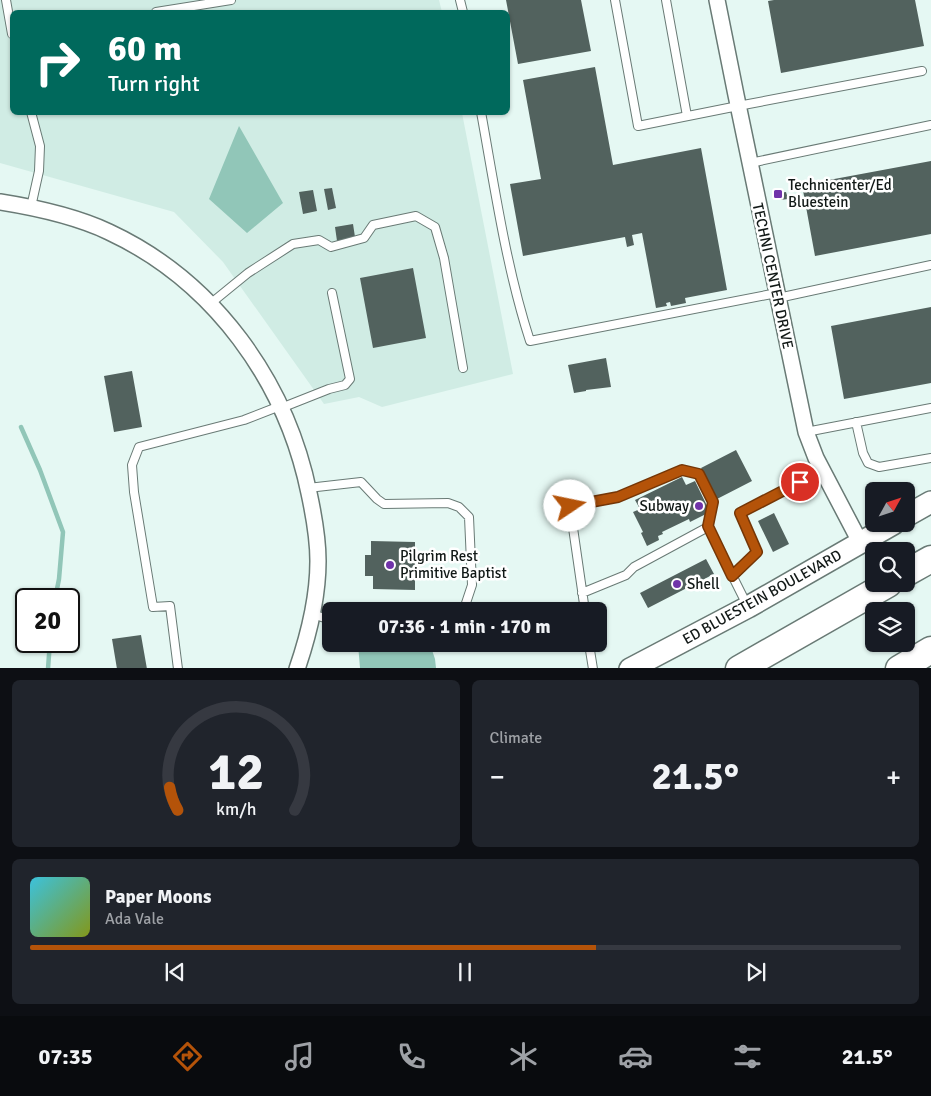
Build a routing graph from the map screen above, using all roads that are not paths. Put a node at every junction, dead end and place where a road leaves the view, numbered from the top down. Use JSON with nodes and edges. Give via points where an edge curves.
{"nodes":[{"id":1,"x":6,"y":0,"type":"edge"},
{"id":2,"x":231,"y":0,"type":"edge"},
{"id":3,"x":615,"y":0,"type":"edge"},
{"id":4,"x":666,"y":0,"type":"edge"},
{"id":5,"x":717,"y":0,"type":"edge"},
{"id":6,"x":168,"y":10,"type":"edge"},
{"id":7,"x":10,"y":23,"type":"edge"},
{"id":8,"x":922,"y":72,"type":"dead end"},
{"id":9,"x":738,"y":106,"type":"junction"},
{"id":10,"x":32,"y":115,"type":"edge"},
{"id":11,"x":482,"y":115,"type":"edge"},
{"id":12,"x":687,"y":116,"type":"junction"},
{"id":13,"x":931,"y":125,"type":"edge"},
{"id":14,"x":750,"y":163,"type":"junction"},
{"id":15,"x":0,"y":202,"type":"edge"},
{"id":16,"x":31,"y":207,"type":"junction"},
{"id":17,"x":931,"y":265,"type":"edge"},
{"id":18,"x":332,"y":293,"type":"dead end"},
{"id":19,"x":777,"y":296,"type":"junction"},
{"id":20,"x":210,"y":304,"type":"junction"},
{"id":21,"x":463,"y":368,"type":"dead end"},
{"id":22,"x":281,"y":407,"type":"junction"},
{"id":23,"x":931,"y":408,"type":"edge"},
{"id":24,"x":856,"y":422,"type":"junction"},
{"id":25,"x":806,"y":432,"type":"junction"},
{"id":26,"x":931,"y":458,"type":"edge"},
{"id":27,"x":823,"y":470,"type":"junction"},
{"id":28,"x":308,"y":488,"type":"junction"},
{"id":29,"x":931,"y":502,"type":"edge"},
{"id":30,"x":915,"y":511,"type":"edge"},
{"id":31,"x":708,"y":526,"type":"junction"},
{"id":32,"x":878,"y":532,"type":"edge"},
{"id":33,"x":860,"y":542,"type":"junction"},
{"id":34,"x":931,"y":559,"type":"edge"},
{"id":35,"x":915,"y":568,"type":"edge"},
{"id":36,"x":732,"y":576,"type":"junction"},
{"id":37,"x":874,"y":592,"type":"edge"},
{"id":38,"x":582,"y":593,"type":"junction"},
{"id":39,"x":466,"y":602,"type":"edge"},
{"id":40,"x":584,"y":602,"type":"edge"},
{"id":41,"x":748,"y":607,"type":"junction"},
{"id":42,"x":312,"y":614,"type":"junction"},
{"id":43,"x":322,"y":617,"type":"edge"},
{"id":44,"x":931,"y":650,"type":"edge"},
{"id":45,"x":591,"y":652,"type":"edge"},
{"id":46,"x":178,"y":668,"type":"edge"},
{"id":47,"x":297,"y":668,"type":"edge"},
{"id":48,"x":593,"y":668,"type":"edge"},
{"id":49,"x":630,"y":668,"type":"edge"},
{"id":50,"x":739,"y":668,"type":"edge"},
{"id":51,"x":899,"y":668,"type":"edge"}],
"edges":[{"from":1,"to":7,"type":"lane"},
{"from":2,"to":6,"type":"lane"},
{"from":3,"to":12,"type":"lane","via":[[638,126]]},
{"from":4,"to":12,"type":"lane"},
{"from":5,"to":9,"type":"street","name":"TECHNI CENTER DRIVE"},
{"from":8,"to":9,"type":"lane"},
{"from":9,"to":12,"type":"lane"},
{"from":9,"to":14,"type":"street","name":"TECHNI CENTER DRIVE"},
{"from":10,"to":16,"type":"lane","via":[[40,146],[39,172]]},
{"from":11,"to":19,"type":"lane","via":[[508,260],[530,341]]},
{"from":13,"to":14,"type":"lane"},
{"from":14,"to":19,"type":"street","name":"TECHNI CENTER DRIVE"},
{"from":15,"to":16,"type":"street"},
{"from":16,"to":20,"type":"street","via":[[74,218],[118,236],[163,264]]},
{"from":17,"to":19,"type":"lane"},
{"from":18,"to":22,"type":"lane","via":[[350,379],[345,385]]},
{"from":19,"to":25,"type":"street","name":"TECHNI CENTER DRIVE"},
{"from":20,"to":21,"type":"lane","via":[[248,273],[293,244],[320,240],[331,247],[364,238],[373,225],[416,216],[435,227],[444,258]]},
{"from":20,"to":22,"type":"street","via":[[256,361]]},
{"from":22,"to":28,"type":"street","via":[[297,447]]},
{"from":22,"to":46,"type":"lane","via":[[237,422],[139,447],[132,465],[134,492],[153,606],[170,606]]},
{"from":23,"to":24,"type":"lane"},
{"from":24,"to":25,"type":"lane"},
{"from":24,"to":26,"type":"lane","via":[[868,463],[879,466]]},
{"from":25,"to":27,"type":"street","name":"TECHNI CENTER DRIVE"},
{"from":27,"to":33,"type":"street","name":"TECHNI CENTER DRIVE"},
{"from":27,"to":36,"type":"lane","via":[[740,513],[757,552]]},
{"from":28,"to":39,"type":"lane","via":[[361,482],[384,504],[448,503],[459,507],[470,517],[472,585]]},
{"from":28,"to":42,"type":"street","via":[[316,525],[318,561]]},
{"from":29,"to":30,"type":"main road"},
{"from":31,"to":36,"type":"lane"},
{"from":31,"to":38,"type":"lane","via":[[634,567],[626,575]]},
{"from":31,"to":38,"type":"lane","via":[[713,502],[699,474],[682,470],[618,497],[570,506]]},
{"from":32,"to":33,"type":"main road","name":"ED BLUESTEIN BOULEVARD"},
{"from":33,"to":41,"type":"main road","name":"ED BLUESTEIN BOULEVARD"},
{"from":34,"to":35,"type":"highway"},
{"from":36,"to":41,"type":"lane"},
{"from":37,"to":50,"type":"highway"},
{"from":38,"to":40,"type":"lane"},
{"from":41,"to":49,"type":"main road","name":"ED BLUESTEIN BOULEVARD"},
{"from":42,"to":43,"type":"lane"},
{"from":42,"to":47,"type":"street"},
{"from":44,"to":51,"type":"highway"},
{"from":45,"to":48,"type":"lane"}]}
